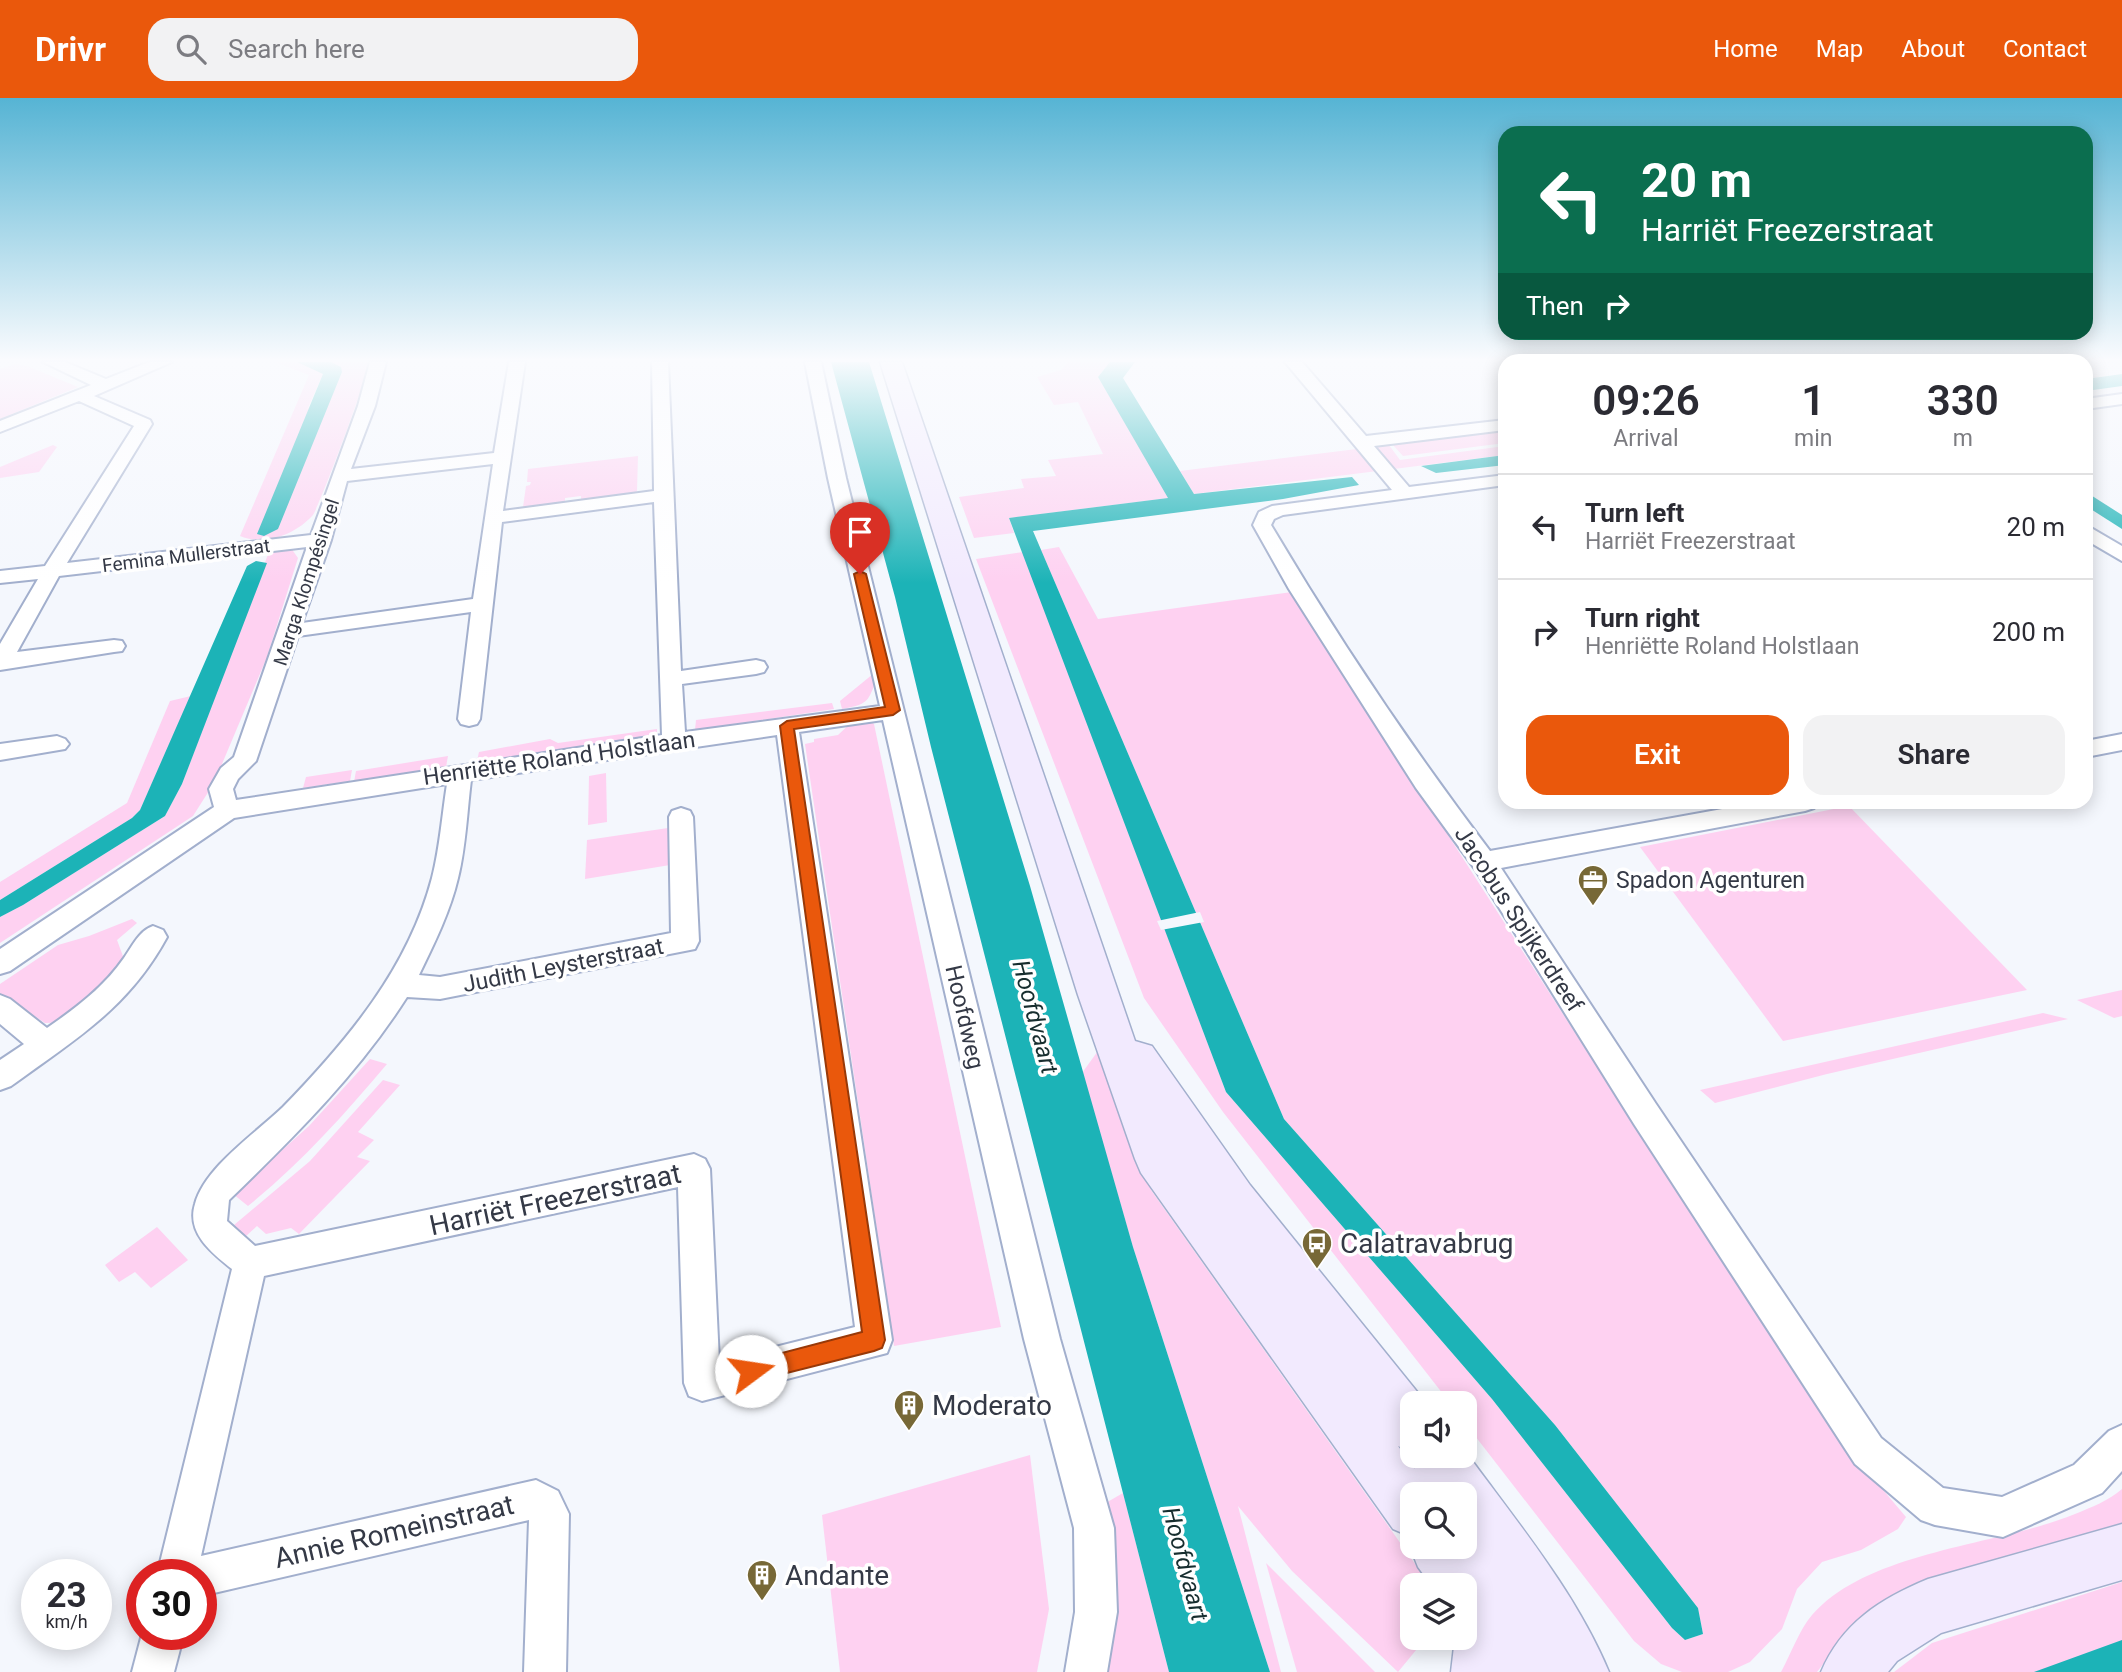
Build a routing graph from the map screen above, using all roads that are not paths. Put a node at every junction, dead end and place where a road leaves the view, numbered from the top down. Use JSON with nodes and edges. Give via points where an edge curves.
{"nodes":[{"id":1,"x":137,"y":435,"type":"edge"},
{"id":2,"x":356,"y":435,"type":"edge"},
{"id":3,"x":507,"y":435,"type":"edge"},
{"id":4,"x":662,"y":435,"type":"edge"},
{"id":5,"x":828,"y":435,"type":"edge"},
{"id":6,"x":915,"y":435,"type":"edge"},
{"id":7,"x":1356,"y":435,"type":"edge"},
{"id":8,"x":1417,"y":435,"type":"edge"},
{"id":9,"x":1362,"y":442,"type":"junction"},
{"id":10,"x":504,"y":457,"type":"junction"},
{"id":11,"x":340,"y":476,"type":"junction"},
{"id":12,"x":1498,"y":481,"type":"edge"},
{"id":13,"x":1404,"y":493,"type":"junction"},
{"id":14,"x":663,"y":495,"type":"junction"},
{"id":15,"x":494,"y":518,"type":"junction"},
{"id":16,"x":2093,"y":536,"type":"edge"},
{"id":17,"x":321,"y":540,"type":"junction"},
{"id":18,"x":2122,"y":555,"type":"edge"},
{"id":19,"x":52,"y":571,"type":"junction"},
{"id":20,"x":0,"y":578,"type":"edge"},
{"id":21,"x":483,"y":604,"type":"junction"},
{"id":22,"x":291,"y":631,"type":"junction"},
{"id":23,"x":114,"y":646,"type":"dead end"},
{"id":24,"x":1,"y":662,"type":"edge"},
{"id":25,"x":756,"y":667,"type":"dead end"},
{"id":26,"x":671,"y":678,"type":"junction"},
{"id":27,"x":893,"y":710,"type":"junction"},
{"id":28,"x":469,"y":719,"type":"dead end"},
{"id":29,"x":787,"y":726,"type":"junction"},
{"id":30,"x":674,"y":741,"type":"junction"},
{"id":31,"x":2122,"y":742,"type":"edge"},
{"id":32,"x":57,"y":744,"type":"dead end"},
{"id":33,"x":2093,"y":748,"type":"edge"},
{"id":34,"x":0,"y":752,"type":"edge"},
{"id":35,"x":460,"y":773,"type":"junction"},
{"id":36,"x":1768,"y":809,"type":"edge"},
{"id":37,"x":227,"y":810,"type":"junction"},
{"id":38,"x":681,"y":817,"type":"dead end"},
{"id":39,"x":1484,"y":862,"type":"junction"},
{"id":40,"x":153,"y":937,"type":"dead end"},
{"id":41,"x":0,"y":963,"type":"edge"},
{"id":42,"x":401,"y":985,"type":"junction"},
{"id":43,"x":1098,"y":995,"type":"junction"},
{"id":44,"x":0,"y":1007,"type":"edge"},
{"id":45,"x":47,"y":1045,"type":"junction"},
{"id":46,"x":0,"y":1077,"type":"edge"},
{"id":47,"x":250,"y":1262,"type":"junction"},
{"id":48,"x":1400,"y":1410,"type":"edge"},
{"id":49,"x":2122,"y":1444,"type":"edge"},
{"id":50,"x":1445,"y":1468,"type":"edge"},
{"id":51,"x":1400,"y":1493,"type":"edge"},
{"id":52,"x":2122,"y":1552,"type":"edge"},
{"id":53,"x":181,"y":1559,"type":"edge"},
{"id":54,"x":1447,"y":1559,"type":"edge"},
{"id":55,"x":217,"y":1572,"type":"edge"},
{"id":56,"x":1486,"y":1614,"type":"junction"},
{"id":57,"x":159,"y":1650,"type":"edge"},
{"id":58,"x":153,"y":1672,"type":"edge"},
{"id":59,"x":545,"y":1672,"type":"edge"},
{"id":60,"x":1086,"y":1672,"type":"edge"},
{"id":61,"x":1481,"y":1672,"type":"edge"},
{"id":62,"x":1520,"y":1672,"type":"edge"},
{"id":63,"x":1579,"y":1672,"type":"edge"},
{"id":64,"x":1852,"y":1672,"type":"edge"}],
"edges":[{"from":1,"to":19,"type":"street","name":"Femina Mullerstraat"},
{"from":2,"to":11,"type":"street","name":"Marga Klompésingel"},
{"from":3,"to":10,"type":"street"},
{"from":4,"to":14,"type":"street"},
{"from":5,"to":27,"type":"street","name":"Hoofdweg"},
{"from":6,"to":43,"type":"street"},
{"from":7,"to":9,"type":"street"},
{"from":8,"to":9,"type":"street"},
{"from":9,"to":13,"type":"street"},
{"from":10,"to":11,"type":"street"},
{"from":10,"to":15,"type":"street"},
{"from":11,"to":17,"type":"street","name":"Marga Klompésingel"},
{"from":12,"to":13,"type":"street","name":"Jacobus Spijkerdreef"},
{"from":13,"to":39,"type":"street","name":"Jacobus Spijkerdreef","via":[[1279,510],[1266,516],[1262,525],[1425,782]]},
{"from":14,"to":15,"type":"street"},
{"from":14,"to":26,"type":"street"},
{"from":15,"to":21,"type":"street"},
{"from":16,"to":18,"type":"street"},
{"from":17,"to":19,"type":"street","name":"Femina Mullerstraat"},
{"from":17,"to":22,"type":"street","name":"Marga Klompésingel"},
{"from":19,"to":20,"type":"street","name":"Femina Mullerstraat"},
{"from":19,"to":24,"type":"street","name":"Femina Mullerstraat"},
{"from":21,"to":22,"type":"street"},
{"from":21,"to":28,"type":"street"},
{"from":22,"to":37,"type":"street","name":"Marga Klompésingel","via":[[244,761],[250,770],[241,798]]},
{"from":23,"to":24,"type":"street","name":"Femina Mullerstraat"},
{"from":25,"to":26,"type":"street"},
{"from":26,"to":30,"type":"street"},
{"from":27,"to":29,"type":"street","name":"Henriëtte Roland Holstlaan"},
{"from":27,"to":60,"type":"street","name":"Hoofdweg","via":[[1042,1339],[1094,1528],[1096,1612]]},
{"from":29,"to":30,"type":"street","name":"Henriëtte Roland Holstlaan"},
{"from":29,"to":47,"type":"street","name":"Harriët Freezerstraat","via":[[874,1340],[702,1383],[694,1169]]},
{"from":30,"to":35,"type":"street","name":"Henriëtte Roland Holstlaan"},
{"from":31,"to":33,"type":"street"},
{"from":32,"to":34,"type":"street"},
{"from":35,"to":37,"type":"street","name":"Henriëtte Roland Holstlaan"},
{"from":35,"to":42,"type":"street","via":[[443,886]]},
{"from":36,"to":39,"type":"street"},
{"from":37,"to":41,"type":"street","name":"Marga Klompésingel"},
{"from":38,"to":42,"type":"street","name":"Judith Leysterstraat","via":[[685,941],[440,988]]},
{"from":39,"to":49,"type":"street","name":"Jacobus Spijkerdreef","via":[[1868,1451],[1935,1506],[2003,1517],[2088,1479]]},
{"from":40,"to":45,"type":"street","via":[[129,974],[96,1009]]},
{"from":42,"to":47,"type":"street","via":[[360,1045],[314,1098],[217,1190],[207,1216],[211,1226]]},
{"from":43,"to":48,"type":"street","via":[[1186,1133]]},
{"from":43,"to":51,"type":"street","via":[[1157,1159]]},
{"from":44,"to":45,"type":"street"},
{"from":45,"to":46,"type":"street"},
{"from":47,"to":53,"type":"street"},
{"from":50,"to":63,"type":"street","via":[[1529,1586]]},
{"from":52,"to":64,"type":"street","via":[[1928,1608],[1876,1640]]},
{"from":54,"to":56,"type":"street"},
{"from":55,"to":59,"type":"street","name":"Annie Romeinstraat","via":[[536,1499],[549,1514]]},
{"from":56,"to":61,"type":"street"},
{"from":56,"to":62,"type":"street"},
{"from":57,"to":58,"type":"street"}]}
